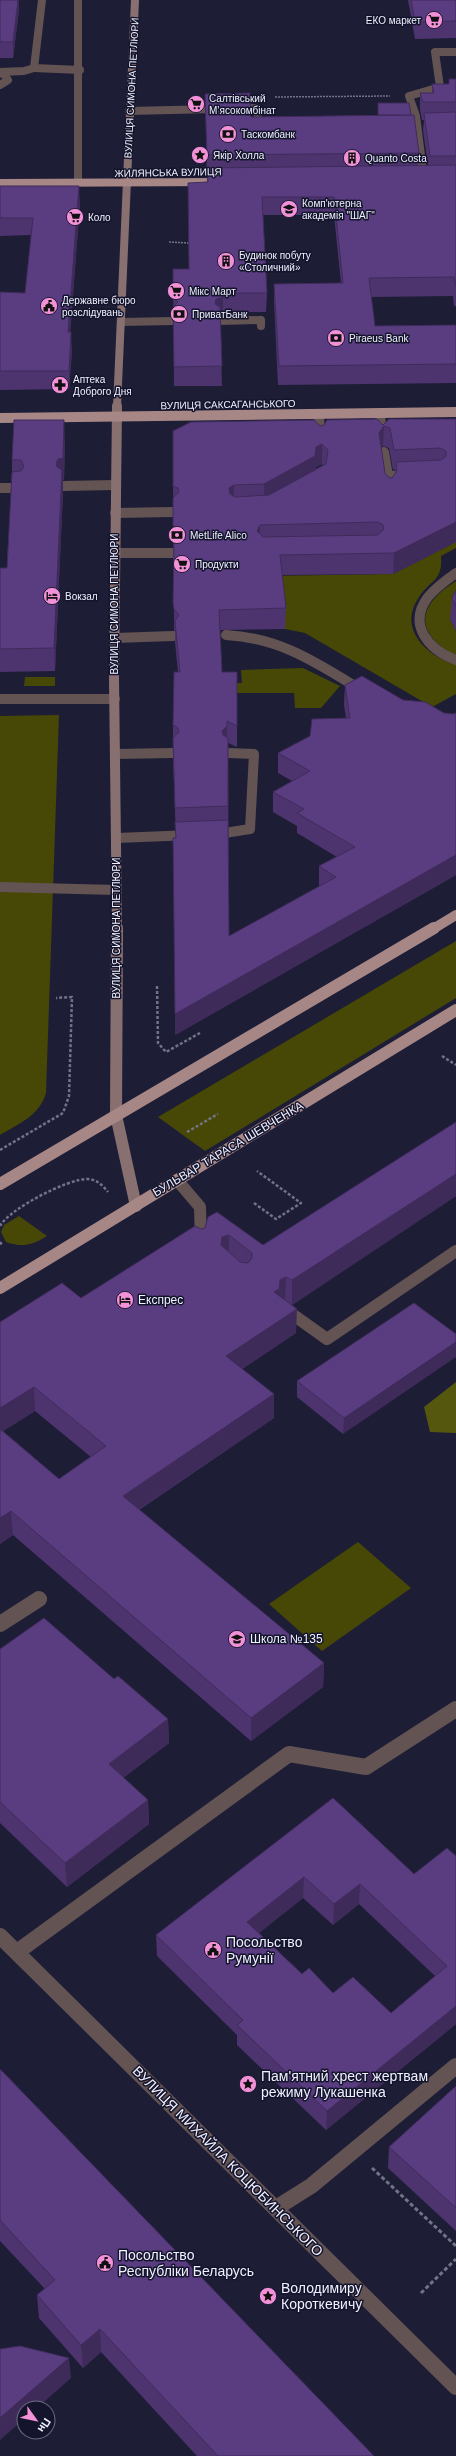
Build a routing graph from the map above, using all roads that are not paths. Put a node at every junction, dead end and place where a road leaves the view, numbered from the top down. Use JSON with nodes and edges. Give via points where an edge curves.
{"nodes":[{"id":1,"x":42,"y":0,"type":"edge"},
{"id":2,"x":78,"y":0,"type":"edge"},
{"id":3,"x":135,"y":0,"type":"edge"},
{"id":4,"x":456,"y":52,"type":"edge"},
{"id":5,"x":34,"y":68,"type":"junction"},
{"id":6,"x":80,"y":70,"type":"junction"},
{"id":7,"x":24,"y":71,"type":"junction"},
{"id":8,"x":0,"y":73,"type":"edge"},
{"id":9,"x":8,"y":80,"type":"junction"},
{"id":10,"x":0,"y":85,"type":"edge"},
{"id":11,"x":129,"y":111,"type":"junction"},
{"id":12,"x":424,"y":125,"type":"edge"},
{"id":13,"x":414,"y":128,"type":"junction"},
{"id":14,"x":274,"y":130,"type":"edge"},
{"id":15,"x":424,"y":179,"type":"edge"},
{"id":16,"x":229,"y":182,"type":"edge"},
{"id":17,"x":0,"y":183,"type":"edge"},
{"id":18,"x":78,"y":183,"type":"junction"},
{"id":19,"x":126,"y":183,"type":"junction"},
{"id":20,"x":173,"y":321,"type":"edge"},
{"id":21,"x":220,"y":321,"type":"edge"},
{"id":22,"x":121,"y":322,"type":"junction"},
{"id":23,"x":261,"y":326,"type":"dead end"},
{"id":24,"x":456,"y":412,"type":"edge"},
{"id":25,"x":380,"y":413,"type":"junction"},
{"id":26,"x":319,"y":414,"type":"junction"},
{"id":27,"x":117,"y":417,"type":"junction"},
{"id":28,"x":0,"y":418,"type":"edge"},
{"id":29,"x":382,"y":439,"type":"edge"},
{"id":30,"x":320,"y":440,"type":"edge"},
{"id":31,"x":384,"y":452,"type":"dead end"},
{"id":32,"x":417,"y":475,"type":"edge"},
{"id":33,"x":388,"y":476,"type":"junction"},
{"id":34,"x":115,"y":485,"type":"junction"},
{"id":35,"x":63,"y":486,"type":"edge"},
{"id":36,"x":0,"y":488,"type":"edge"},
{"id":37,"x":19,"y":488,"type":"edge"},
{"id":38,"x":390,"y":492,"type":"edge"},
{"id":39,"x":173,"y":512,"type":"edge"},
{"id":40,"x":115,"y":513,"type":"junction"},
{"id":41,"x":115,"y":553,"type":"junction"},
{"id":42,"x":174,"y":553,"type":"edge"},
{"id":43,"x":456,"y":573,"type":"edge"},
{"id":44,"x":226,"y":635,"type":"dead end"},
{"id":45,"x":173,"y":636,"type":"dead end"},
{"id":46,"x":115,"y":638,"type":"junction"},
{"id":47,"x":456,"y":660,"type":"edge"},
{"id":48,"x":372,"y":696,"type":"edge"},
{"id":49,"x":0,"y":699,"type":"edge"},
{"id":50,"x":115,"y":699,"type":"junction"},
{"id":51,"x":173,"y":753,"type":"edge"},
{"id":52,"x":228,"y":753,"type":"edge"},
{"id":53,"x":116,"y":754,"type":"junction"},
{"id":54,"x":117,"y":838,"type":"junction"},
{"id":55,"x":0,"y":887,"type":"edge"},
{"id":56,"x":116,"y":890,"type":"junction"},
{"id":57,"x":456,"y":915,"type":"edge"},
{"id":58,"x":456,"y":1010,"type":"edge"},
{"id":59,"x":116,"y":1115,"type":"junction"},
{"id":60,"x":177,"y":1180,"type":"junction"},
{"id":61,"x":0,"y":1184,"type":"edge"},
{"id":62,"x":136,"y":1206,"type":"junction"},
{"id":63,"x":201,"y":1246,"type":"edge"},
{"id":64,"x":456,"y":1251,"type":"edge"},
{"id":65,"x":0,"y":1288,"type":"edge"},
{"id":66,"x":285,"y":1309,"type":"edge"},
{"id":67,"x":39,"y":1599,"type":"dead end"},
{"id":68,"x":0,"y":1624,"type":"edge"},
{"id":69,"x":456,"y":1709,"type":"edge"},
{"id":70,"x":0,"y":1936,"type":"edge"},
{"id":71,"x":17,"y":1952,"type":"junction"},
{"id":72,"x":456,"y":2066,"type":"edge"},
{"id":73,"x":276,"y":2208,"type":"junction"},
{"id":74,"x":456,"y":2387,"type":"edge"}],
"edges":[{"from":1,"to":5,"type":"street"},
{"from":2,"to":6,"type":"street"},
{"from":3,"to":11,"type":"main road","name":"ВУЛИЦЯ СИМОНА ПЕТЛЮРИ"},
{"from":4,"to":13,"type":"street","via":[[435,52],[440,87],[409,96],[415,108]]},
{"from":5,"to":6,"type":"street"},
{"from":5,"to":7,"type":"street"},
{"from":6,"to":18,"type":"street"},
{"from":7,"to":8,"type":"street"},
{"from":7,"to":9,"type":"street","via":[[16,73]]},
{"from":8,"to":9,"type":"street"},
{"from":9,"to":10,"type":"street"},
{"from":11,"to":14,"type":"street","via":[[257,108],[259,130]]},
{"from":11,"to":19,"type":"main road","name":"ВУЛИЦЯ СИМОНА ПЕТЛЮРИ"},
{"from":12,"to":13,"type":"street"},
{"from":13,"to":15,"type":"street"},
{"from":16,"to":19,"type":"main road","name":"ЖИЛЯНСЬКА ВУЛИЦЯ"},
{"from":17,"to":18,"type":"main road","name":"ЖИЛЯНСЬКА ВУЛИЦЯ"},
{"from":18,"to":19,"type":"main road","name":"ЖИЛЯНСЬКА ВУЛИЦЯ"},
{"from":19,"to":22,"type":"main road","name":"ВУЛИЦЯ СИМОНА ПЕТЛЮРИ"},
{"from":20,"to":22,"type":"street"},
{"from":21,"to":23,"type":"street","via":[[261,320]]},
{"from":22,"to":27,"type":"main road","name":"ВУЛИЦЯ СИМОНА ПЕТЛЮРИ"},
{"from":24,"to":25,"type":"main road","name":"ВУЛИЦЯ САКСАГАНСЬКОГО"},
{"from":25,"to":26,"type":"main road","name":"ВУЛИЦЯ САКСАГАНСЬКОГО"},
{"from":25,"to":29,"type":"street"},
{"from":26,"to":27,"type":"main road","name":"ВУЛИЦЯ САКСАГАНСЬКОГО"},
{"from":26,"to":30,"type":"street"},
{"from":27,"to":28,"type":"main road","name":"ВУЛИЦЯ САКСАГАНСЬКОГО"},
{"from":27,"to":34,"type":"main road","name":"ВУЛИЦЯ СИМОНА ПЕТЛЮРИ"},
{"from":31,"to":33,"type":"street"},
{"from":32,"to":33,"type":"street"},
{"from":33,"to":38,"type":"street"},
{"from":34,"to":35,"type":"street"},
{"from":34,"to":40,"type":"main road","name":"ВУЛИЦЯ СИМОНА ПЕТЛЮРИ"},
{"from":36,"to":37,"type":"street"},
{"from":39,"to":40,"type":"street"},
{"from":40,"to":41,"type":"main road","name":"ВУЛИЦЯ СИМОНА ПЕТЛЮРИ"},
{"from":41,"to":42,"type":"street"},
{"from":41,"to":46,"type":"main road","name":"ВУЛИЦЯ СИМОНА ПЕТЛЮРИ"},
{"from":43,"to":47,"type":"street","via":[[426,599],[418,624],[421,636],[432,648]]},
{"from":44,"to":48,"type":"street","via":[[244,635],[285,645]]},
{"from":45,"to":46,"type":"street"},
{"from":46,"to":50,"type":"main road","name":"ВУЛИЦЯ СИМОНА ПЕТЛЮРИ"},
{"from":49,"to":50,"type":"street"},
{"from":50,"to":53,"type":"main road","name":"ВУЛИЦЯ СИМОНА ПЕТЛЮРИ"},
{"from":51,"to":53,"type":"street"},
{"from":52,"to":54,"type":"street","via":[[254,754],[250,829],[222,835]]},
{"from":53,"to":54,"type":"main road","name":"ВУЛИЦЯ СИМОНА ПЕТЛЮРИ"},
{"from":54,"to":56,"type":"main road","name":"ВУЛИЦЯ СИМОНА ПЕТЛЮРИ"},
{"from":55,"to":56,"type":"street"},
{"from":56,"to":59,"type":"main road","name":"ВУЛИЦЯ СИМОНА ПЕТЛЮРИ"},
{"from":57,"to":59,"type":"main road"},
{"from":58,"to":60,"type":"main road","name":"БУЛЬВАР ТАРАСА ШЕВЧЕНКА"},
{"from":59,"to":61,"type":"main road"},
{"from":59,"to":62,"type":"main road","name":"ВУЛИЦЯ СИМОНА ПЕТЛЮРИ"},
{"from":60,"to":62,"type":"main road","name":"БУЛЬВАР ТАРАСА ШЕВЧЕНКА"},
{"from":60,"to":63,"type":"street","via":[[200,1207]]},
{"from":62,"to":65,"type":"main road","name":"БУЛЬВАР ТАРАСА ШЕВЧЕНКА"},
{"from":64,"to":66,"type":"street","via":[[327,1339]]},
{"from":67,"to":68,"type":"street"},
{"from":69,"to":71,"type":"street","via":[[366,1767],[290,1754]]},
{"from":70,"to":71,"type":"street","name":"ВУЛИЦЯ МИХАЙЛА КОЦЮБИНСЬКОГО"},
{"from":71,"to":73,"type":"street","name":"ВУЛИЦЯ МИХАЙЛА КОЦЮБИНСЬКОГО"},
{"from":72,"to":73,"type":"street","via":[[311,2186]]},
{"from":73,"to":74,"type":"street","name":"ВУЛИЦЯ МИХАЙЛА КОЦЮБИНСЬКОГО"}]}
